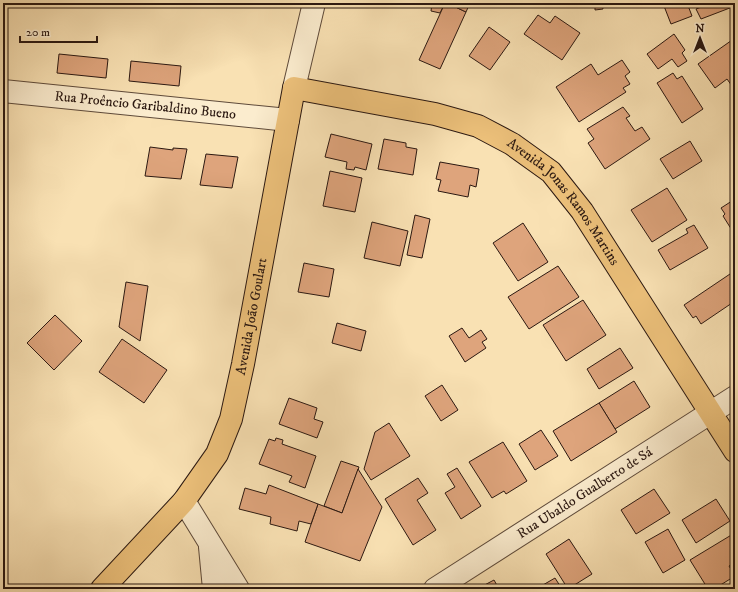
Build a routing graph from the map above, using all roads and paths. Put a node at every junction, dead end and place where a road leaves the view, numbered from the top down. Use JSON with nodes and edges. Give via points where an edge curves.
{"nodes":[{"id":1,"x":314,"y":3,"type":"edge"},
{"id":2,"x":294,"y":88,"type":"junction"},
{"id":3,"x":3,"y":91,"type":"edge"},
{"id":4,"x":288,"y":120,"type":"junction"},
{"id":5,"x":735,"y":397,"type":"edge"},
{"id":6,"x":710,"y":412,"type":"junction"},
{"id":7,"x":735,"y":451,"type":"edge"},
{"id":8,"x":184,"y":501,"type":"junction"},
{"id":9,"x":210,"y":544,"type":"junction"},
{"id":10,"x":102,"y":589,"type":"edge"},
{"id":11,"x":214,"y":589,"type":"edge"},
{"id":12,"x":238,"y":589,"type":"edge"},
{"id":13,"x":435,"y":589,"type":"edge"}],
"edges":[{"from":1,"to":2,"type":"street","name":"Avenida João Goulart"},
{"from":2,"to":4,"type":"main road","name":"Avenida João Goulart"},
{"from":2,"to":6,"type":"main road","name":"Avenida Jonas Ramos Martins","via":[[435,114],[478,126],[512,144],[550,172],[582,210]]},
{"from":3,"to":4,"type":"street","name":"Rua Proêncio Garibaldino Bueno"},
{"from":4,"to":8,"type":"main road","name":"Avenida João Goulart","via":[[231,419],[217,454]]},
{"from":5,"to":6,"type":"street","name":"Rua Ubaldo Gualberto de Sá"},
{"from":6,"to":7,"type":"main road","name":"Avenida Jonas Ramos Martins"},
{"from":6,"to":13,"type":"street","name":"Rua Ubaldo Gualberto de Sá"},
{"from":8,"to":9,"type":"street"},
{"from":8,"to":10,"type":"main road","name":"Avenida João Goulart"},
{"from":9,"to":11,"type":"street"},
{"from":9,"to":12,"type":"street"}]}
